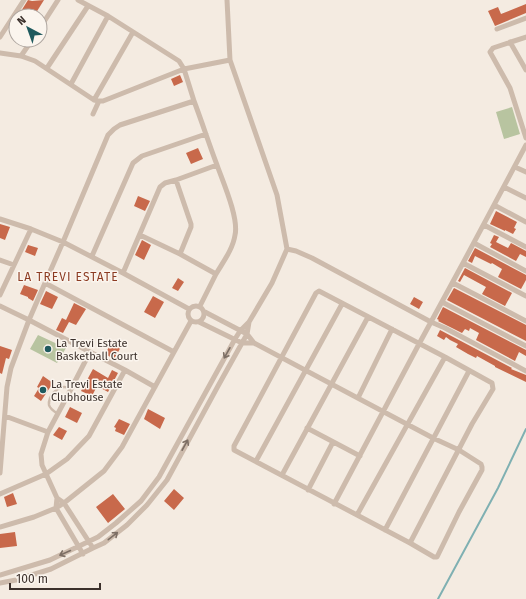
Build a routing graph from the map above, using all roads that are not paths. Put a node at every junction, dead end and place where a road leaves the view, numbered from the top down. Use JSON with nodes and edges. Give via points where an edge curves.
{"nodes":[{"id":1,"x":24,"y":0,"type":"edge"},
{"id":2,"x":58,"y":0,"type":"edge"},
{"id":3,"x":78,"y":0,"type":"edge"},
{"id":4,"x":227,"y":0,"type":"edge"},
{"id":5,"x":88,"y":6,"type":"junction"},
{"id":6,"x":48,"y":16,"type":"edge"},
{"id":7,"x":108,"y":16,"type":"junction"},
{"id":8,"x":526,"y":18,"type":"edge"},
{"id":9,"x":497,"y":29,"type":"dead end"},
{"id":10,"x":133,"y":32,"type":"junction"},
{"id":11,"x":0,"y":37,"type":"edge"},
{"id":12,"x":526,"y":37,"type":"edge"},
{"id":13,"x":510,"y":42,"type":"junction"},
{"id":14,"x":26,"y":48,"type":"edge"},
{"id":15,"x":0,"y":52,"type":"edge"},
{"id":16,"x":21,"y":56,"type":"junction"},
{"id":17,"x":230,"y":60,"type":"junction"},
{"id":18,"x":47,"y":68,"type":"junction"},
{"id":19,"x":184,"y":69,"type":"junction"},
{"id":20,"x":526,"y":70,"type":"edge"},
{"id":21,"x":71,"y":84,"type":"junction"},
{"id":22,"x":97,"y":101,"type":"junction"},
{"id":23,"x":194,"y":101,"type":"junction"},
{"id":24,"x":93,"y":114,"type":"dead end"},
{"id":25,"x":206,"y":134,"type":"junction"},
{"id":26,"x":526,"y":138,"type":"edge"},
{"id":27,"x":526,"y":146,"type":"edge"},
{"id":28,"x":217,"y":165,"type":"junction"},
{"id":29,"x":515,"y":167,"type":"junction"},
{"id":30,"x":526,"y":172,"type":"edge"},
{"id":31,"x":176,"y":180,"type":"junction"},
{"id":32,"x":504,"y":187,"type":"junction"},
{"id":33,"x":526,"y":198,"type":"edge"},
{"id":34,"x":494,"y":205,"type":"junction"},
{"id":35,"x":0,"y":219,"type":"edge"},
{"id":36,"x":526,"y":222,"type":"edge"},
{"id":37,"x":484,"y":225,"type":"junction"},
{"id":38,"x":31,"y":229,"type":"junction"},
{"id":39,"x":140,"y":235,"type":"junction"},
{"id":40,"x":63,"y":242,"type":"junction"},
{"id":41,"x":474,"y":243,"type":"junction"},
{"id":42,"x":526,"y":247,"type":"edge"},
{"id":43,"x":287,"y":249,"type":"junction"},
{"id":44,"x":180,"y":254,"type":"junction"},
{"id":45,"x":92,"y":256,"type":"junction"},
{"id":46,"x":0,"y":260,"type":"edge"},
{"id":47,"x":463,"y":263,"type":"junction"},
{"id":48,"x":14,"y":264,"type":"junction"},
{"id":49,"x":526,"y":271,"type":"edge"},
{"id":50,"x":123,"y":273,"type":"junction"},
{"id":51,"x":216,"y":274,"type":"junction"},
{"id":52,"x":45,"y":283,"type":"junction"},
{"id":53,"x":453,"y":283,"type":"junction"},
{"id":54,"x":0,"y":295,"type":"edge"},
{"id":55,"x":526,"y":296,"type":"edge"},
{"id":56,"x":442,"y":302,"type":"junction"},
{"id":57,"x":342,"y":304,"type":"junction"},
{"id":58,"x":0,"y":306,"type":"edge"},
{"id":59,"x":200,"y":306,"type":"junction"},
{"id":60,"x":189,"y":309,"type":"junction"},
{"id":61,"x":205,"y":312,"type":"junction"},
{"id":62,"x":368,"y":318,"type":"junction"},
{"id":63,"x":29,"y":320,"type":"junction"},
{"id":64,"x":191,"y":320,"type":"junction"},
{"id":65,"x":526,"y":321,"type":"edge"},
{"id":66,"x":199,"y":322,"type":"junction"},
{"id":67,"x":250,"y":322,"type":"junction"},
{"id":68,"x":431,"y":322,"type":"junction"},
{"id":69,"x":392,"y":329,"type":"junction"},
{"id":70,"x":240,"y":331,"type":"junction"},
{"id":71,"x":247,"y":334,"type":"junction"},
{"id":72,"x":235,"y":339,"type":"junction"},
{"id":73,"x":242,"y":343,"type":"junction"},
{"id":74,"x":254,"y":343,"type":"junction"},
{"id":75,"x":419,"y":344,"type":"junction"},
{"id":76,"x":526,"y":346,"type":"edge"},
{"id":77,"x":90,"y":352,"type":"junction"},
{"id":78,"x":174,"y":352,"type":"junction"},
{"id":79,"x":281,"y":357,"type":"junction"},
{"id":80,"x":445,"y":357,"type":"junction"},
{"id":81,"x":125,"y":370,"type":"junction"},
{"id":82,"x":469,"y":370,"type":"junction"},
{"id":83,"x":306,"y":371,"type":"junction"},
{"id":84,"x":526,"y":371,"type":"edge"},
{"id":85,"x":332,"y":384,"type":"junction"},
{"id":86,"x":155,"y":387,"type":"junction"},
{"id":87,"x":71,"y":389,"type":"junction"},
{"id":88,"x":358,"y":398,"type":"junction"},
{"id":89,"x":383,"y":411,"type":"junction"},
{"id":90,"x":58,"y":414,"type":"junction"},
{"id":91,"x":6,"y":416,"type":"junction"},
{"id":92,"x":407,"y":424,"type":"junction"},
{"id":93,"x":307,"y":428,"type":"junction"},
{"id":94,"x":48,"y":432,"type":"junction"},
{"id":95,"x":433,"y":438,"type":"junction"},
{"id":96,"x":334,"y":442,"type":"junction"},
{"id":97,"x":459,"y":450,"type":"junction"},
{"id":98,"x":360,"y":456,"type":"junction"},
{"id":99,"x":256,"y":461,"type":"junction"},
{"id":100,"x":0,"y":473,"type":"edge"},
{"id":101,"x":46,"y":474,"type":"junction"},
{"id":102,"x":282,"y":475,"type":"junction"},
{"id":103,"x":159,"y":477,"type":"junction"},
{"id":104,"x":167,"y":480,"type":"junction"},
{"id":105,"x":308,"y":490,"type":"junction"},
{"id":106,"x":0,"y":494,"type":"edge"},
{"id":107,"x":57,"y":498,"type":"junction"},
{"id":108,"x":64,"y":503,"type":"junction"},
{"id":109,"x":334,"y":504,"type":"junction"},
{"id":110,"x":56,"y":508,"type":"junction"},
{"id":111,"x":357,"y":515,"type":"junction"},
{"id":112,"x":0,"y":527,"type":"edge"},
{"id":113,"x":385,"y":530,"type":"junction"},
{"id":114,"x":88,"y":541,"type":"junction"},
{"id":115,"x":410,"y":543,"type":"junction"},
{"id":116,"x":78,"y":547,"type":"junction"},
{"id":117,"x":93,"y":548,"type":"junction"},
{"id":118,"x":83,"y":554,"type":"junction"},
{"id":119,"x":0,"y":576,"type":"edge"},
{"id":120,"x":0,"y":583,"type":"edge"}],
"edges":[{"from":1,"to":11,"type":"street"},
{"from":2,"to":6,"type":"street"},
{"from":3,"to":5,"type":"street"},
{"from":4,"to":17,"type":"street"},
{"from":5,"to":7,"type":"street"},
{"from":5,"to":18,"type":"street"},
{"from":7,"to":10,"type":"street"},
{"from":7,"to":21,"type":"street"},
{"from":8,"to":9,"type":"street"},
{"from":10,"to":19,"type":"street","via":[[174,57]]},
{"from":10,"to":22,"type":"street"},
{"from":12,"to":13,"type":"street"},
{"from":13,"to":20,"type":"street"},
{"from":13,"to":26,"type":"street","via":[[493,48],[490,52],[510,88]]},
{"from":14,"to":16,"type":"street"},
{"from":15,"to":16,"type":"street"},
{"from":16,"to":18,"type":"street"},
{"from":17,"to":19,"type":"street"},
{"from":17,"to":43,"type":"street","via":[[277,195]]},
{"from":18,"to":21,"type":"street"},
{"from":19,"to":22,"type":"street","via":[[103,101]]},
{"from":19,"to":23,"type":"street"},
{"from":21,"to":22,"type":"street"},
{"from":22,"to":24,"type":"street"},
{"from":23,"to":25,"type":"street"},
{"from":23,"to":40,"type":"street","via":[[120,125],[108,135]]},
{"from":25,"to":28,"type":"street"},
{"from":25,"to":45,"type":"street","via":[[142,156],[133,163]]},
{"from":27,"to":29,"type":"street"},
{"from":28,"to":31,"type":"street"},
{"from":28,"to":51,"type":"street","via":[[227,191],[236,235]]},
{"from":29,"to":30,"type":"street"},
{"from":29,"to":32,"type":"street"},
{"from":31,"to":39,"type":"street","via":[[165,183],[160,188]]},
{"from":31,"to":44,"type":"street","via":[[191,224]]},
{"from":32,"to":33,"type":"street"},
{"from":32,"to":34,"type":"street"},
{"from":34,"to":36,"type":"street"},
{"from":34,"to":37,"type":"street"},
{"from":35,"to":38,"type":"street"},
{"from":37,"to":41,"type":"street"},
{"from":37,"to":42,"type":"street"},
{"from":38,"to":40,"type":"street"},
{"from":38,"to":48,"type":"street"},
{"from":39,"to":44,"type":"street"},
{"from":39,"to":50,"type":"street"},
{"from":40,"to":45,"type":"street"},
{"from":40,"to":52,"type":"street"},
{"from":41,"to":47,"type":"street"},
{"from":41,"to":49,"type":"street"},
{"from":43,"to":67,"type":"street"},
{"from":43,"to":68,"type":"street","via":[[312,258]]},
{"from":44,"to":51,"type":"street"},
{"from":45,"to":50,"type":"street"},
{"from":46,"to":48,"type":"street"},
{"from":47,"to":53,"type":"street"},
{"from":47,"to":55,"type":"street"},
{"from":48,"to":54,"type":"street"},
{"from":50,"to":60,"type":"street"},
{"from":51,"to":59,"type":"street"},
{"from":52,"to":63,"type":"street"},
{"from":52,"to":78,"type":"street"},
{"from":53,"to":56,"type":"street"},
{"from":53,"to":65,"type":"street"},
{"from":56,"to":68,"type":"street"},
{"from":56,"to":76,"type":"street"},
{"from":57,"to":62,"type":"street"},
{"from":57,"to":79,"type":"street","via":[[322,292],[316,293]]},
{"from":57,"to":83,"type":"street"},
{"from":58,"to":63,"type":"street"},
{"from":59,"to":60,"type":"street","via":[[192,306]]},
{"from":59,"to":61,"type":"street"},
{"from":60,"to":64,"type":"street"},
{"from":61,"to":66,"type":"street","via":[[205,316]]},
{"from":61,"to":70,"type":"street"},
{"from":62,"to":69,"type":"street"},
{"from":62,"to":85,"type":"street"},
{"from":63,"to":77,"type":"street"},
{"from":63,"to":91,"type":"street","via":[[11,368]]},
{"from":64,"to":66,"type":"street"},
{"from":64,"to":78,"type":"street"},
{"from":66,"to":72,"type":"street"},
{"from":67,"to":70,"type":"street"},
{"from":67,"to":71,"type":"street"},
{"from":68,"to":75,"type":"street"},
{"from":68,"to":84,"type":"street"},
{"from":69,"to":75,"type":"street"},
{"from":69,"to":88,"type":"street"},
{"from":70,"to":71,"type":"street"},
{"from":70,"to":72,"type":"street"},
{"from":71,"to":73,"type":"street"},
{"from":71,"to":74,"type":"street"},
{"from":72,"to":73,"type":"street"},
{"from":72,"to":103,"type":"street","one_way":true},
{"from":73,"to":74,"type":"street"},
{"from":104,"to":73,"type":"street","one_way":true},
{"from":74,"to":79,"type":"street"},
{"from":75,"to":80,"type":"street"},
{"from":75,"to":89,"type":"street"},
{"from":77,"to":81,"type":"street"},
{"from":77,"to":87,"type":"street"},
{"from":78,"to":86,"type":"street"},
{"from":79,"to":83,"type":"street"},
{"from":79,"to":99,"type":"street","via":[[234,446],[234,450]]},
{"from":80,"to":82,"type":"street"},
{"from":80,"to":92,"type":"street"},
{"from":81,"to":86,"type":"street"},
{"from":81,"to":101,"type":"street","via":[[89,436],[67,460]]},
{"from":82,"to":95,"type":"street"},
{"from":82,"to":97,"type":"street","via":[[492,383],[493,387]]},
{"from":83,"to":85,"type":"street"},
{"from":83,"to":99,"type":"street"},
{"from":85,"to":88,"type":"street"},
{"from":85,"to":93,"type":"street"},
{"from":86,"to":108,"type":"street","via":[[112,461]]},
{"from":87,"to":90,"type":"street"},
{"from":87,"to":90,"type":"lane","via":[[59,388],[50,398],[50,407]]},
{"from":88,"to":89,"type":"street"},
{"from":89,"to":92,"type":"street"},
{"from":89,"to":98,"type":"street"},
{"from":90,"to":94,"type":"street"},
{"from":91,"to":94,"type":"street"},
{"from":91,"to":100,"type":"street"},
{"from":92,"to":95,"type":"street"},
{"from":92,"to":111,"type":"street"},
{"from":93,"to":96,"type":"street"},
{"from":93,"to":102,"type":"street"},
{"from":94,"to":101,"type":"street","via":[[41,454]]},
{"from":95,"to":97,"type":"street"},
{"from":95,"to":113,"type":"street"},
{"from":96,"to":98,"type":"street"},
{"from":96,"to":105,"type":"street"},
{"from":97,"to":115,"type":"street"},
{"from":97,"to":115,"type":"street","via":[[482,467],[439,554],[434,557]]},
{"from":98,"to":109,"type":"street"},
{"from":99,"to":102,"type":"street"},
{"from":101,"to":106,"type":"street"},
{"from":101,"to":107,"type":"street"},
{"from":102,"to":105,"type":"street"},
{"from":103,"to":104,"type":"street"},
{"from":103,"to":114,"type":"street","via":[[136,506],[98,537]]},
{"from":117,"to":104,"type":"street","one_way":true,"via":[[104,543],[127,525]]},
{"from":105,"to":109,"type":"street"},
{"from":107,"to":108,"type":"street"},
{"from":107,"to":110,"type":"street"},
{"from":108,"to":110,"type":"street"},
{"from":108,"to":114,"type":"street"},
{"from":109,"to":111,"type":"street"},
{"from":110,"to":112,"type":"street"},
{"from":110,"to":116,"type":"street"},
{"from":111,"to":113,"type":"street"},
{"from":113,"to":115,"type":"street"},
{"from":114,"to":116,"type":"street"},
{"from":114,"to":117,"type":"street"},
{"from":116,"to":118,"type":"street"},
{"from":116,"to":119,"type":"street","one_way":true,"via":[[50,560]]},
{"from":117,"to":118,"type":"street"},
{"from":118,"to":120,"type":"street","via":[[51,569]]}]}
